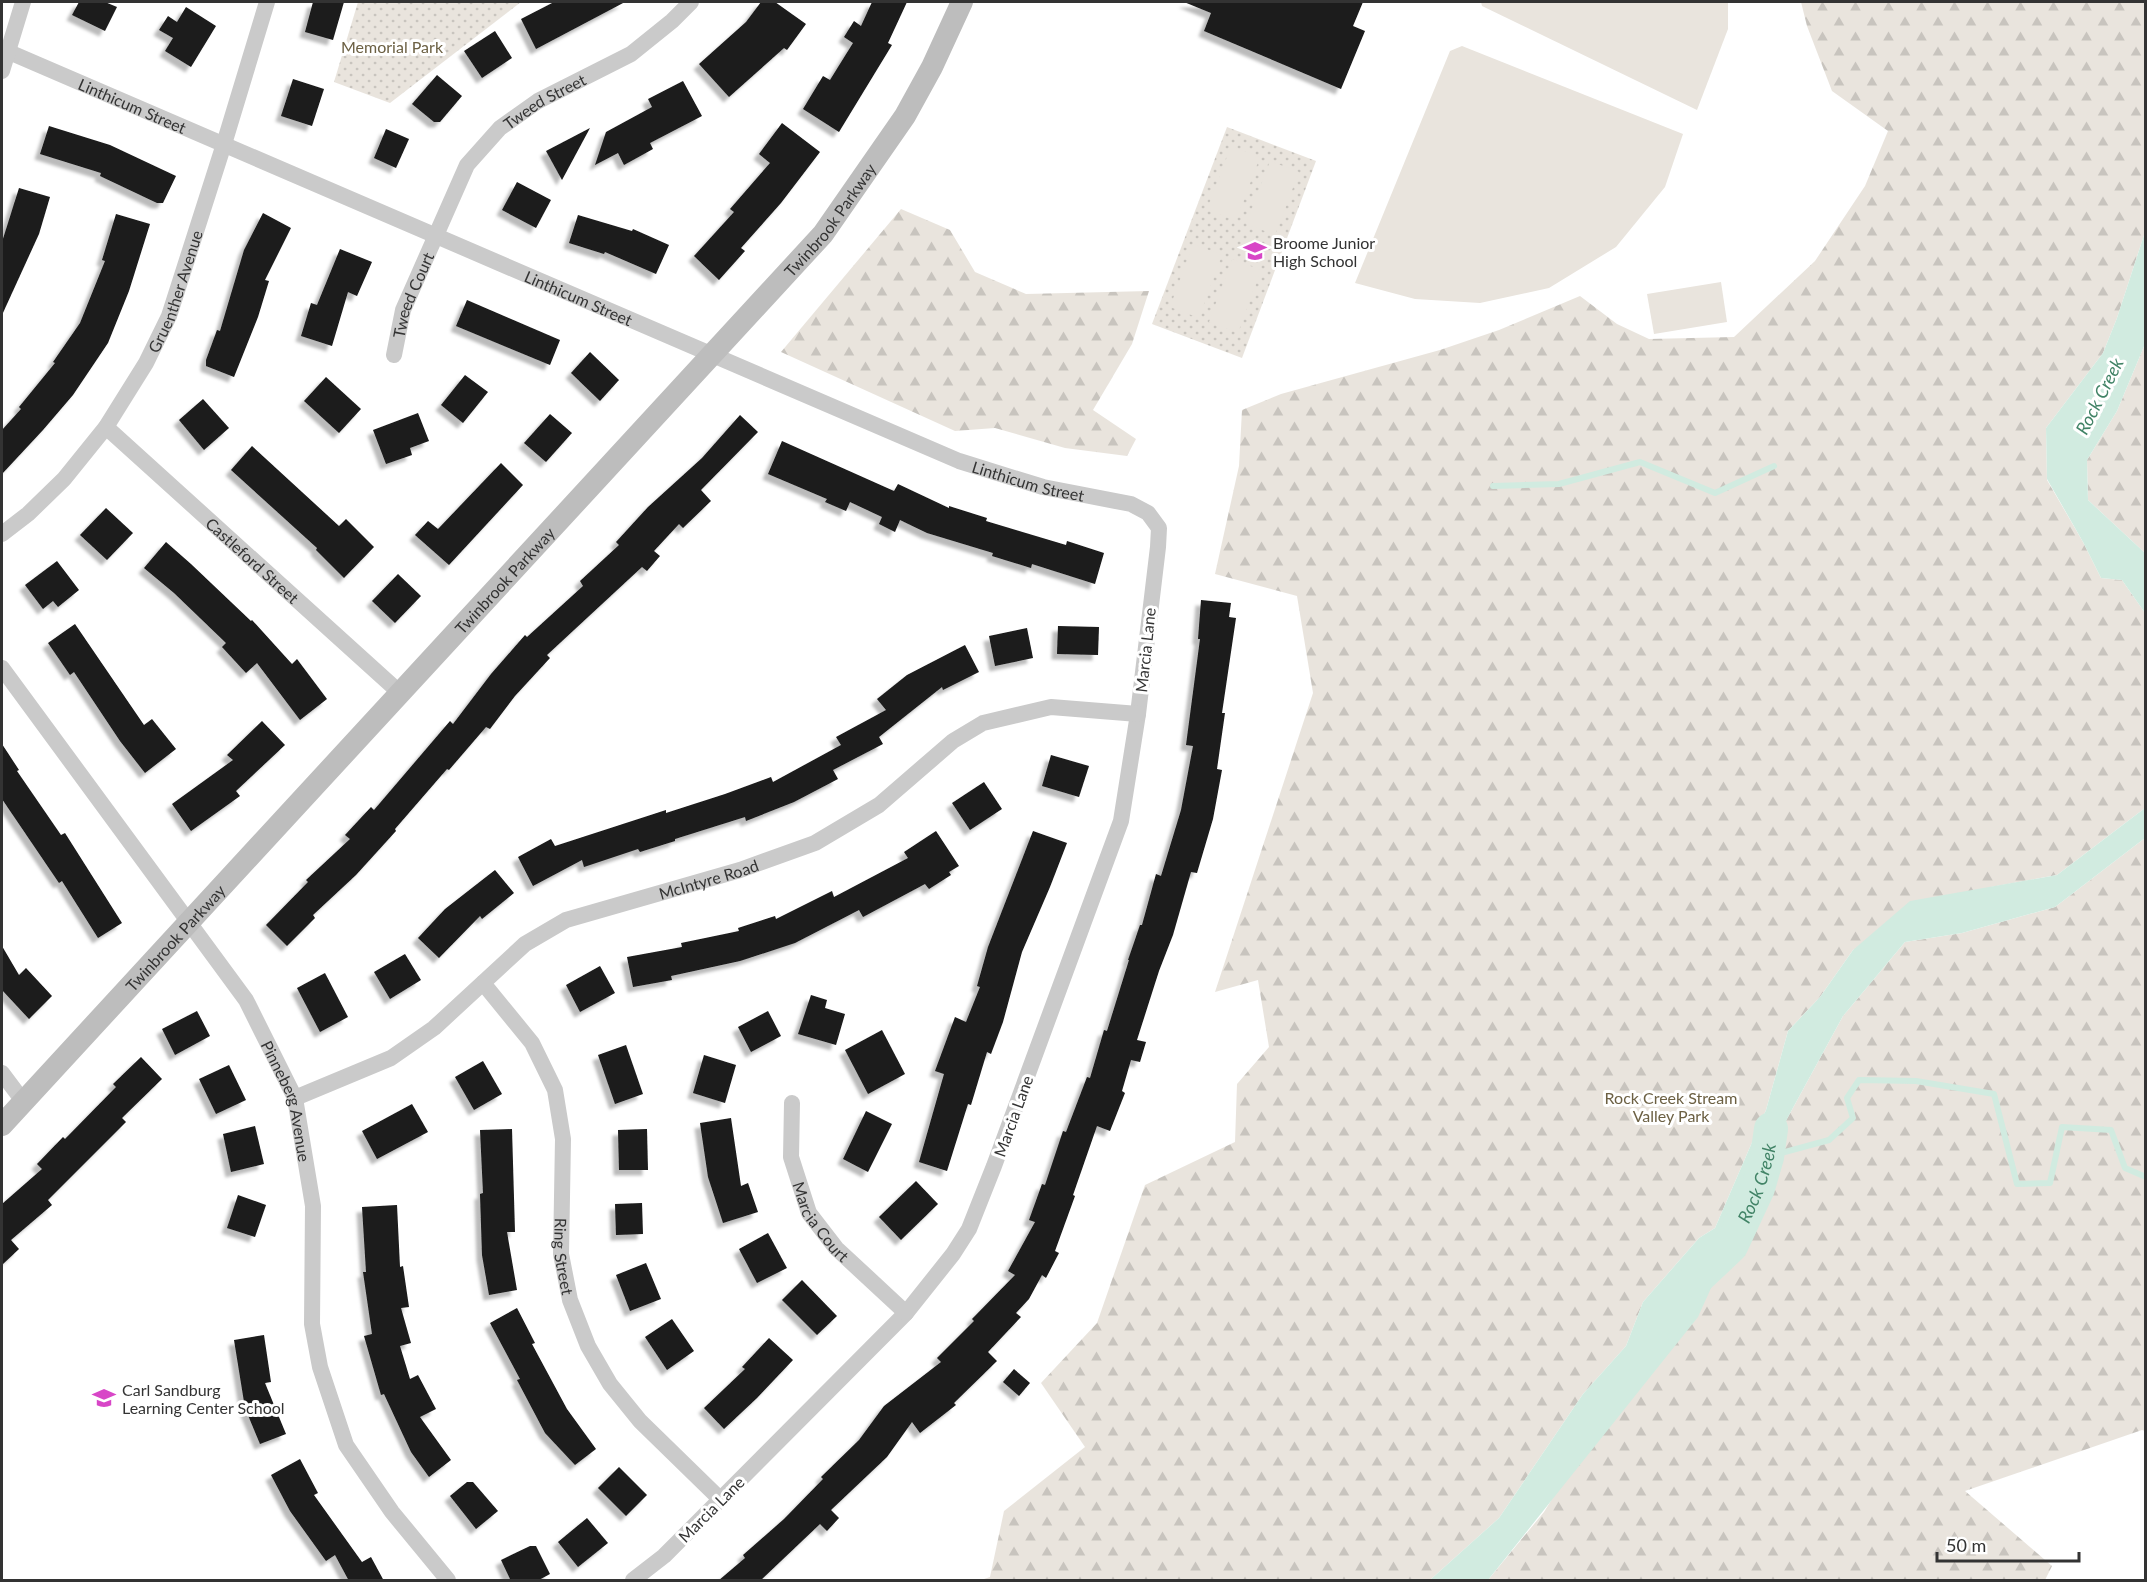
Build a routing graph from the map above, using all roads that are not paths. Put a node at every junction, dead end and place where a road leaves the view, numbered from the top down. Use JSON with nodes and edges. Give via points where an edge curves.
{"nodes":[{"id":1,"x":23,"y":2,"type":"edge"},
{"id":2,"x":267,"y":2,"type":"edge"},
{"id":3,"x":691,"y":2,"type":"edge"},
{"id":4,"x":962,"y":2,"type":"edge"},
{"id":5,"x":5,"y":51,"type":"edge"},
{"id":6,"x":2,"y":71,"type":"edge"},
{"id":7,"x":224,"y":144,"type":"junction"},
{"id":8,"x":435,"y":235,"type":"junction"},
{"id":9,"x":713,"y":354,"type":"junction"},
{"id":10,"x":394,"y":355,"type":"dead end"},
{"id":11,"x":106,"y":427,"type":"junction"},
{"id":12,"x":1159,"y":528,"type":"joint"},
{"id":13,"x":2,"y":534,"type":"edge"},
{"id":14,"x":2,"y":669,"type":"edge"},
{"id":15,"x":399,"y":692,"type":"junction"},
{"id":16,"x":1138,"y":714,"type":"junction"},
{"id":17,"x":189,"y":921,"type":"junction"},
{"id":18,"x":483,"y":983,"type":"junction"},
{"id":19,"x":2,"y":1073,"type":"edge"},
{"id":20,"x":295,"y":1098,"type":"junction"},
{"id":21,"x":23,"y":1101,"type":"junction"},
{"id":22,"x":792,"y":1103,"type":"dead end"},
{"id":23,"x":2,"y":1125,"type":"edge"},
{"id":24,"x":906,"y":1313,"type":"junction"},
{"id":25,"x":721,"y":1500,"type":"junction"},
{"id":26,"x":448,"y":1581,"type":"edge"},
{"id":27,"x":633,"y":1581,"type":"edge"}],
"edges":[{"from":1,"to":5,"type":"street"},
{"from":2,"to":7,"type":"street","name":"Gruenther Avenue"},
{"from":3,"to":8,"type":"street","name":"Tweed Street","via":[[632,54],[537,101],[500,128],[467,165]]},
{"from":4,"to":9,"type":"street","name":"Twinbrook Parkway","via":[[904,116],[823,234]]},
{"from":5,"to":6,"type":"street"},
{"from":5,"to":7,"type":"street","name":"Linthicum Street"},
{"from":7,"to":8,"type":"street","name":"Linthicum Street"},
{"from":7,"to":11,"type":"street","name":"Gruenther Avenue","via":[[169,316],[146,363]]},
{"from":8,"to":9,"type":"street","name":"Linthicum Street"},
{"from":8,"to":10,"type":"street","name":"Tweed Court","via":[[403,310]]},
{"from":9,"to":12,"type":"street","name":"Linthicum Street","via":[[959,461],[1042,487],[1131,504],[1148,513]]},
{"from":9,"to":15,"type":"street","name":"Twinbrook Parkway"},
{"from":11,"to":13,"type":"street","name":"Gruenther Avenue","via":[[64,479]]},
{"from":11,"to":15,"type":"street","name":"Castleford Street"},
{"from":12,"to":16,"type":"street","name":"Marcia Lane"},
{"from":14,"to":17,"type":"street","name":"Pinneberg Avenue"},
{"from":15,"to":17,"type":"street","name":"Twinbrook Parkway"},
{"from":16,"to":18,"type":"street","name":"McIntyre Road","via":[[1051,706],[983,723],[953,741],[879,805],[815,843],[740,870],[566,920],[525,944]]},
{"from":16,"to":24,"type":"street","name":"Marcia Lane","via":[[1121,821],[994,1166],[969,1229]]},
{"from":17,"to":20,"type":"street","name":"Pinneberg Avenue","via":[[246,1000]]},
{"from":17,"to":21,"type":"street","name":"Twinbrook Parkway"},
{"from":18,"to":20,"type":"street","name":"McIntyre Road","via":[[434,1028],[391,1058]]},
{"from":18,"to":25,"type":"street","name":"Ring Street","via":[[532,1042],[555,1090],[563,1139],[561,1254],[570,1300],[588,1346],[609,1384],[640,1421]]},
{"from":19,"to":21,"type":"street"},
{"from":20,"to":26,"type":"street","name":"Pinneberg Avenue","via":[[313,1206],[312,1324],[320,1367],[346,1445],[392,1512]]},
{"from":21,"to":23,"type":"street","name":"Twinbrook Parkway"},
{"from":22,"to":24,"type":"street","name":"Marcia Court","via":[[790,1157],[809,1213],[836,1248]]},
{"from":24,"to":25,"type":"street","name":"Marcia Lane"},
{"from":25,"to":27,"type":"street","name":"Marcia Lane"}]}
